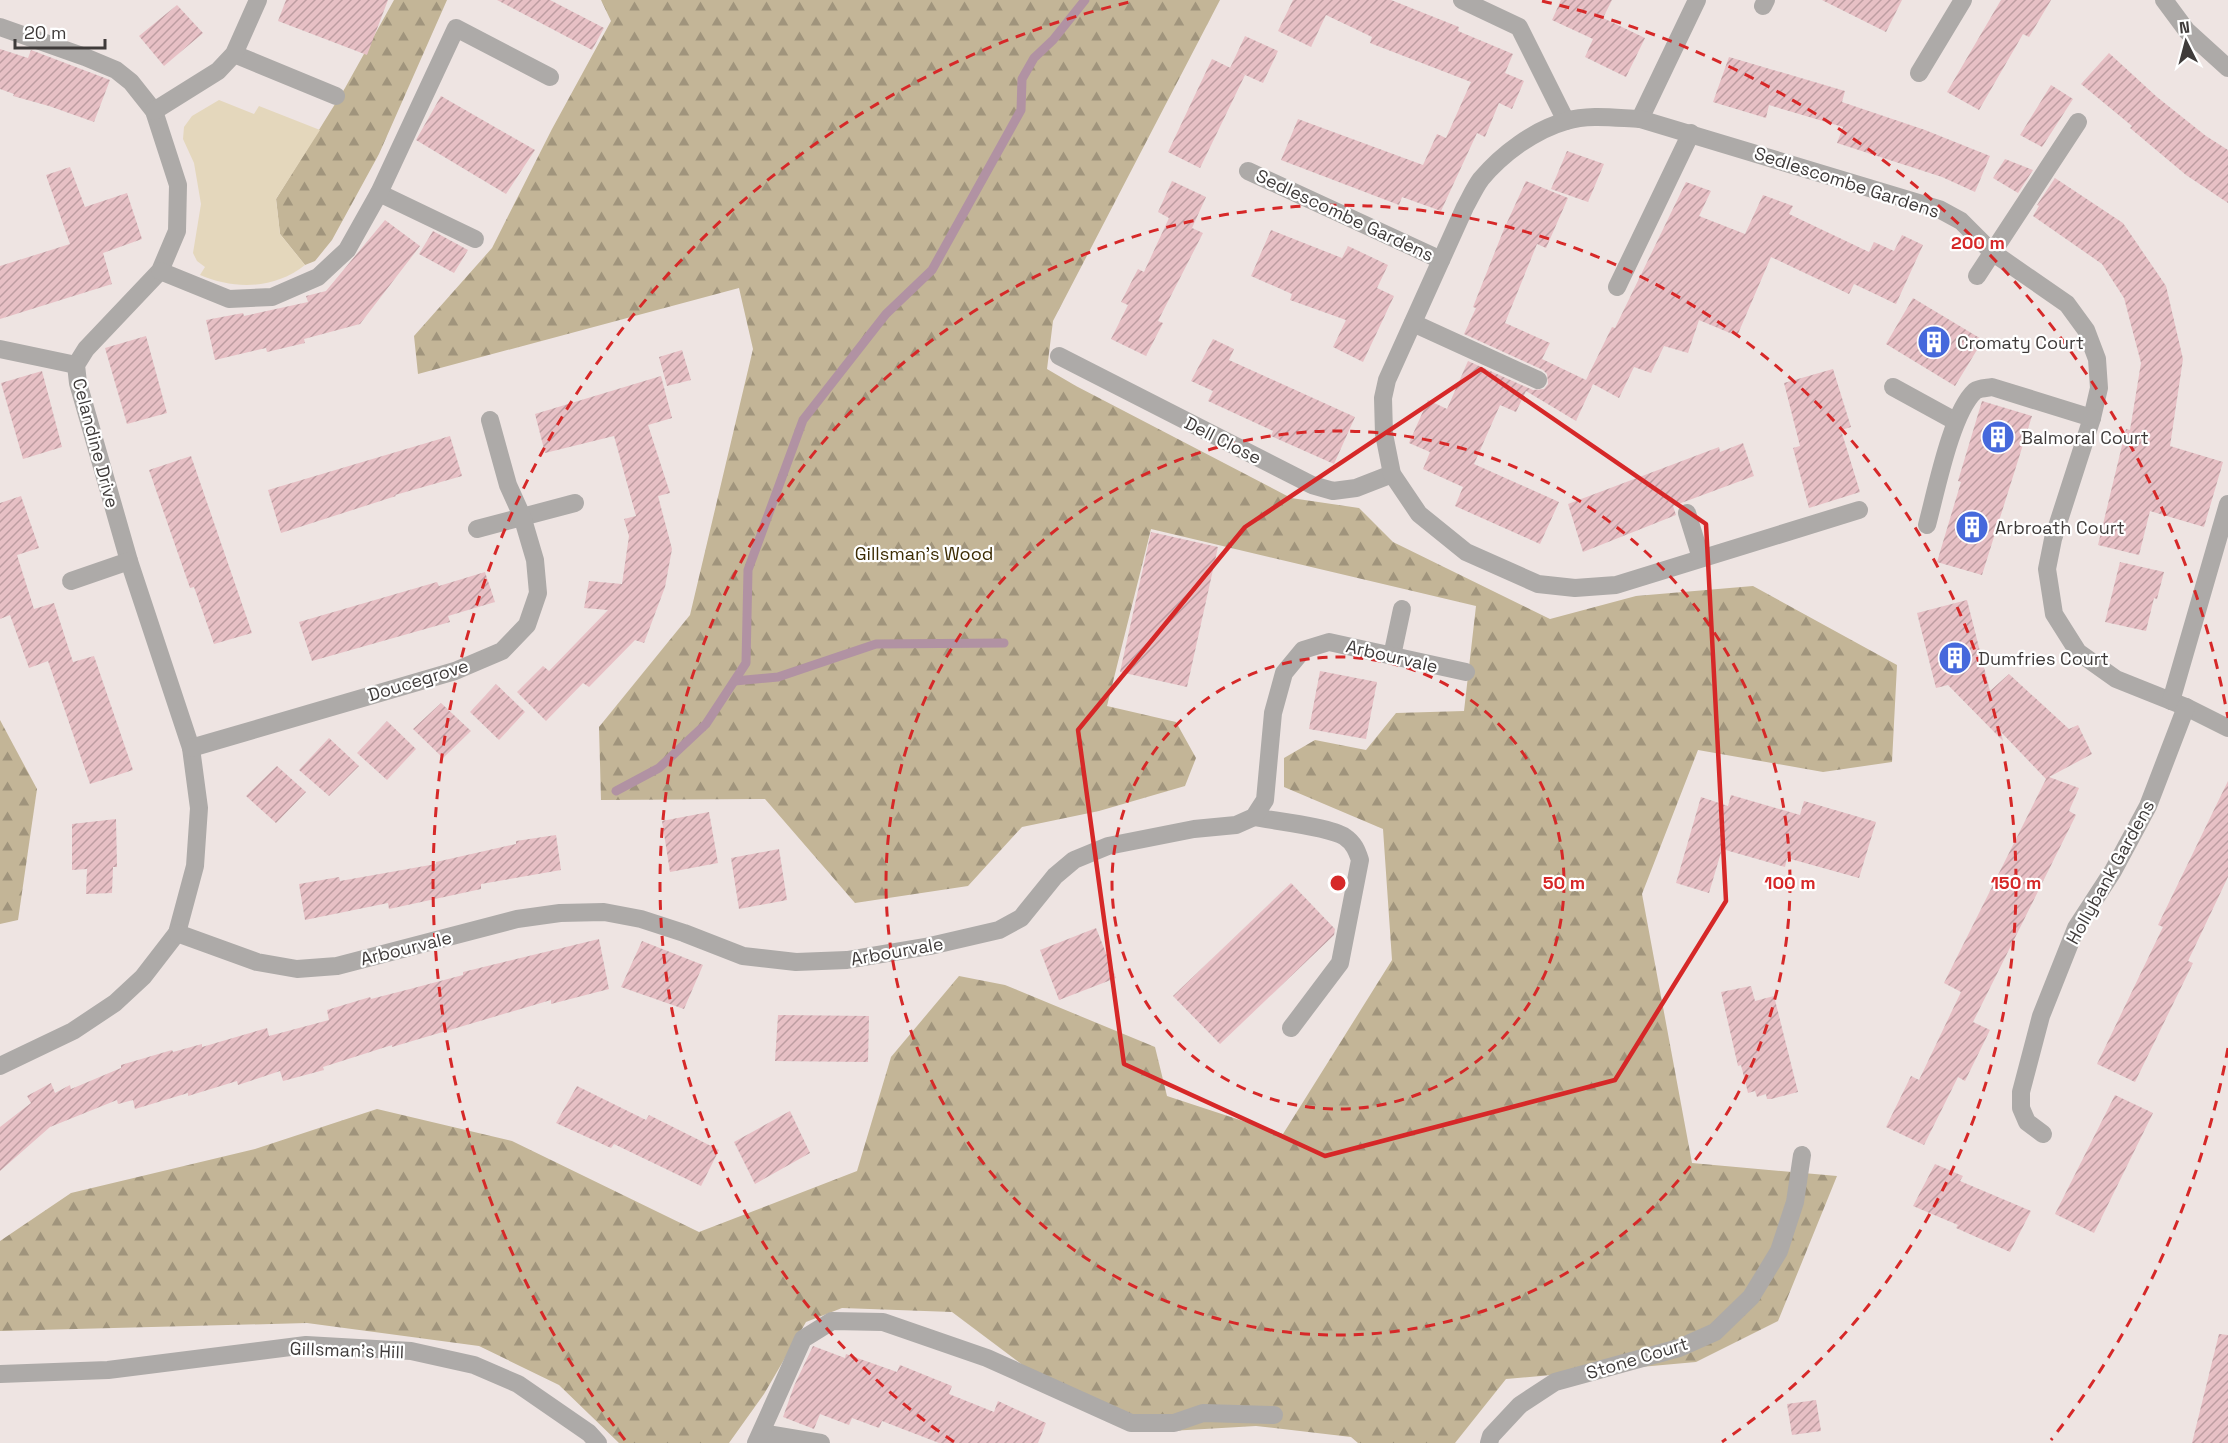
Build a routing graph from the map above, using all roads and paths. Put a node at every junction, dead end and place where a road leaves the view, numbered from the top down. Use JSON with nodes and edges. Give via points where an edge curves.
{"nodes":[{"id":1,"x":258,"y":0,"type":"edge"},
{"id":2,"x":1462,"y":0,"type":"edge"},
{"id":3,"x":1697,"y":0,"type":"edge"},
{"id":4,"x":1963,"y":0,"type":"edge"},
{"id":5,"x":2164,"y":0,"type":"edge"},
{"id":6,"x":0,"y":27,"type":"edge"},
{"id":7,"x":234,"y":54,"type":"junction"},
{"id":8,"x":2228,"y":69,"type":"edge"},
{"id":9,"x":1919,"y":73,"type":"dead end"},
{"id":10,"x":550,"y":77,"type":"dead end"},
{"id":11,"x":336,"y":96,"type":"dead end"},
{"id":12,"x":154,"y":111,"type":"junction"},
{"id":13,"x":1640,"y":119,"type":"junction"},
{"id":14,"x":1566,"y":121,"type":"junction"},
{"id":15,"x":2078,"y":122,"type":"dead end"},
{"id":16,"x":1691,"y":133,"type":"junction"},
{"id":17,"x":1248,"y":171,"type":"dead end"},
{"id":18,"x":379,"y":193,"type":"junction"},
{"id":19,"x":475,"y":239,"type":"dead end"},
{"id":20,"x":1992,"y":252,"type":"junction"},
{"id":21,"x":1441,"y":260,"type":"junction"},
{"id":22,"x":160,"y":271,"type":"junction"},
{"id":23,"x":1977,"y":276,"type":"dead end"},
{"id":24,"x":1617,"y":287,"type":"dead end"},
{"id":25,"x":1413,"y":323,"type":"junction"},
{"id":26,"x":0,"y":349,"type":"edge"},
{"id":27,"x":1059,"y":356,"type":"dead end"},
{"id":28,"x":76,"y":365,"type":"junction"},
{"id":29,"x":1538,"y":380,"type":"dead end"},
{"id":30,"x":1893,"y":387,"type":"dead end"},
{"id":31,"x":2092,"y":418,"type":"junction"},
{"id":32,"x":490,"y":420,"type":"dead end"},
{"id":33,"x":1955,"y":421,"type":"junction"},
{"id":34,"x":1392,"y":474,"type":"junction"},
{"id":35,"x":575,"y":503,"type":"dead end"},
{"id":36,"x":2228,"y":504,"type":"edge"},
{"id":37,"x":1859,"y":510,"type":"dead end"},
{"id":38,"x":1687,"y":513,"type":"dead end"},
{"id":39,"x":522,"y":516,"type":"junction"},
{"id":40,"x":1927,"y":525,"type":"dead end"},
{"id":41,"x":477,"y":529,"type":"dead end"},
{"id":42,"x":1701,"y":558,"type":"junction"},
{"id":43,"x":129,"y":561,"type":"junction"},
{"id":44,"x":71,"y":581,"type":"dead end"},
{"id":45,"x":1402,"y":609,"type":"dead end"},
{"id":46,"x":1392,"y":656,"type":"junction"},
{"id":47,"x":1466,"y":672,"type":"dead end"},
{"id":48,"x":2179,"y":704,"type":"junction"},
{"id":49,"x":2228,"y":728,"type":"edge"},
{"id":50,"x":191,"y":748,"type":"junction"},
{"id":51,"x":1254,"y":818,"type":"junction"},
{"id":52,"x":177,"y":933,"type":"junction"},
{"id":53,"x":1291,"y":1028,"type":"dead end"},
{"id":54,"x":0,"y":1066,"type":"edge"},
{"id":55,"x":2043,"y":1134,"type":"dead end"},
{"id":56,"x":1802,"y":1155,"type":"dead end"},
{"id":57,"x":0,"y":1374,"type":"edge"},
{"id":58,"x":1274,"y":1415,"type":"dead end"},
{"id":59,"x":759,"y":1438,"type":"edge"},
{"id":60,"x":597,"y":1443,"type":"edge"},
{"id":61,"x":821,"y":1443,"type":"edge"},
{"id":62,"x":1489,"y":1443,"type":"edge"}],
"edges":[{"from":1,"to":7,"type":"street"},
{"from":2,"to":14,"type":"street","via":[[1519,27]]},
{"from":3,"to":13,"type":"street"},
{"from":4,"to":9,"type":"street"},
{"from":5,"to":8,"type":"street","via":[[2187,31]]},
{"from":6,"to":12,"type":"street","name":"Celandine Drive","via":[[117,70]]},
{"from":7,"to":11,"type":"street"},
{"from":7,"to":12,"type":"street","via":[[218,71]]},
{"from":10,"to":18,"type":"street","via":[[456,28]]},
{"from":12,"to":22,"type":"street","name":"Celandine Drive","via":[[178,185],[177,231]]},
{"from":13,"to":14,"type":"street","name":"Sedlescombe Gardens","via":[[1602,117]]},
{"from":13,"to":16,"type":"street","name":"Sedlescombe Gardens"},
{"from":14,"to":21,"type":"street","name":"Sedlescombe Gardens","via":[[1507,153],[1480,180]]},
{"from":15,"to":20,"type":"street"},
{"from":16,"to":20,"type":"street","name":"Sedlescombe Gardens","via":[[1939,209],[1961,221]]},
{"from":16,"to":24,"type":"street"},
{"from":17,"to":21,"type":"street","name":"Sedlescombe Gardens"},
{"from":18,"to":19,"type":"street"},
{"from":18,"to":22,"type":"street","via":[[347,250],[318,277],[272,297],[229,299]]},
{"from":20,"to":23,"type":"street"},
{"from":20,"to":31,"type":"street","name":"Sedlescombe Gardens","via":[[2067,304],[2086,330],[2097,360],[2099,388]]},
{"from":21,"to":25,"type":"street","name":"Sedlescombe Gardens"},
{"from":22,"to":28,"type":"street","name":"Celandine Drive","via":[[86,349]]},
{"from":25,"to":29,"type":"street"},
{"from":25,"to":34,"type":"street","name":"Sedlescombe Gardens","via":[[1383,398],[1384,434]]},
{"from":26,"to":28,"type":"street"},
{"from":27,"to":34,"type":"street","name":"Dell Close","via":[[1312,485],[1333,492]]},
{"from":28,"to":43,"type":"street","name":"Celandine Drive"},
{"from":30,"to":33,"type":"street"},
{"from":31,"to":33,"type":"street","via":[[1992,387],[1977,389]]},
{"from":31,"to":48,"type":"street","name":"Sedlescombe Gardens","via":[[2053,539],[2048,569],[2054,614],[2078,652],[2116,679]]},
{"from":32,"to":39,"type":"street","name":"Doucegrove","via":[[508,484]]},
{"from":33,"to":40,"type":"street"},
{"from":34,"to":42,"type":"street","name":"Sedlescombe Gardens","via":[[1419,514],[1466,552],[1538,584],[1575,588],[1616,585]]},
{"from":35,"to":39,"type":"street"},
{"from":36,"to":48,"type":"street"},
{"from":37,"to":42,"type":"street","name":"Sedlescombe Gardens"},
{"from":38,"to":42,"type":"street"},
{"from":39,"to":41,"type":"street"},
{"from":39,"to":50,"type":"street","name":"Doucegrove","via":[[535,560],[538,593],[527,625],[502,651],[455,671]]},
{"from":43,"to":44,"type":"street"},
{"from":43,"to":50,"type":"street","name":"Celandine Drive"},
{"from":45,"to":46,"type":"street"},
{"from":46,"to":47,"type":"street","name":"Arbourvale"},
{"from":46,"to":51,"type":"street","name":"Arbourvale","via":[[1329,642],[1303,650],[1284,673],[1273,713],[1264,800]]},
{"from":48,"to":49,"type":"street","name":"Sedlescombe Gardens"},
{"from":48,"to":55,"type":"street","name":"Hollybank Gardens","via":[[2148,806],[2076,928],[2041,1016],[2020,1108],[2027,1122]]},
{"from":50,"to":52,"type":"street","name":"Celandine Drive","via":[[199,808],[196,854]]},
{"from":51,"to":52,"type":"street","name":"Arbourvale","via":[[1236,825],[1108,846],[1074,860],[1054,876],[1021,918],[999,930],[847,960],[796,962],[743,956],[642,919],[604,912],[517,919],[338,966],[297,969],[257,962]]},
{"from":51,"to":53,"type":"street","via":[[1344,836],[1355,846],[1360,860],[1340,963]]},
{"from":52,"to":54,"type":"street","name":"Celandine Drive","via":[[143,977],[115,1002],[73,1031]]},
{"from":56,"to":62,"type":"street","name":"Stone Court","via":[[1795,1202],[1779,1251],[1751,1298],[1715,1332],[1679,1348],[1555,1382],[1520,1405]]},
{"from":57,"to":60,"type":"street","name":"Gillsman's Hill","via":[[108,1370],[306,1345],[411,1351],[474,1365],[518,1384],[589,1433]]},
{"from":58,"to":59,"type":"street","via":[[1203,1413],[1174,1423],[1131,1423],[987,1358],[883,1322],[832,1321],[803,1340]]},
{"from":59,"to":61,"type":"street"}]}
